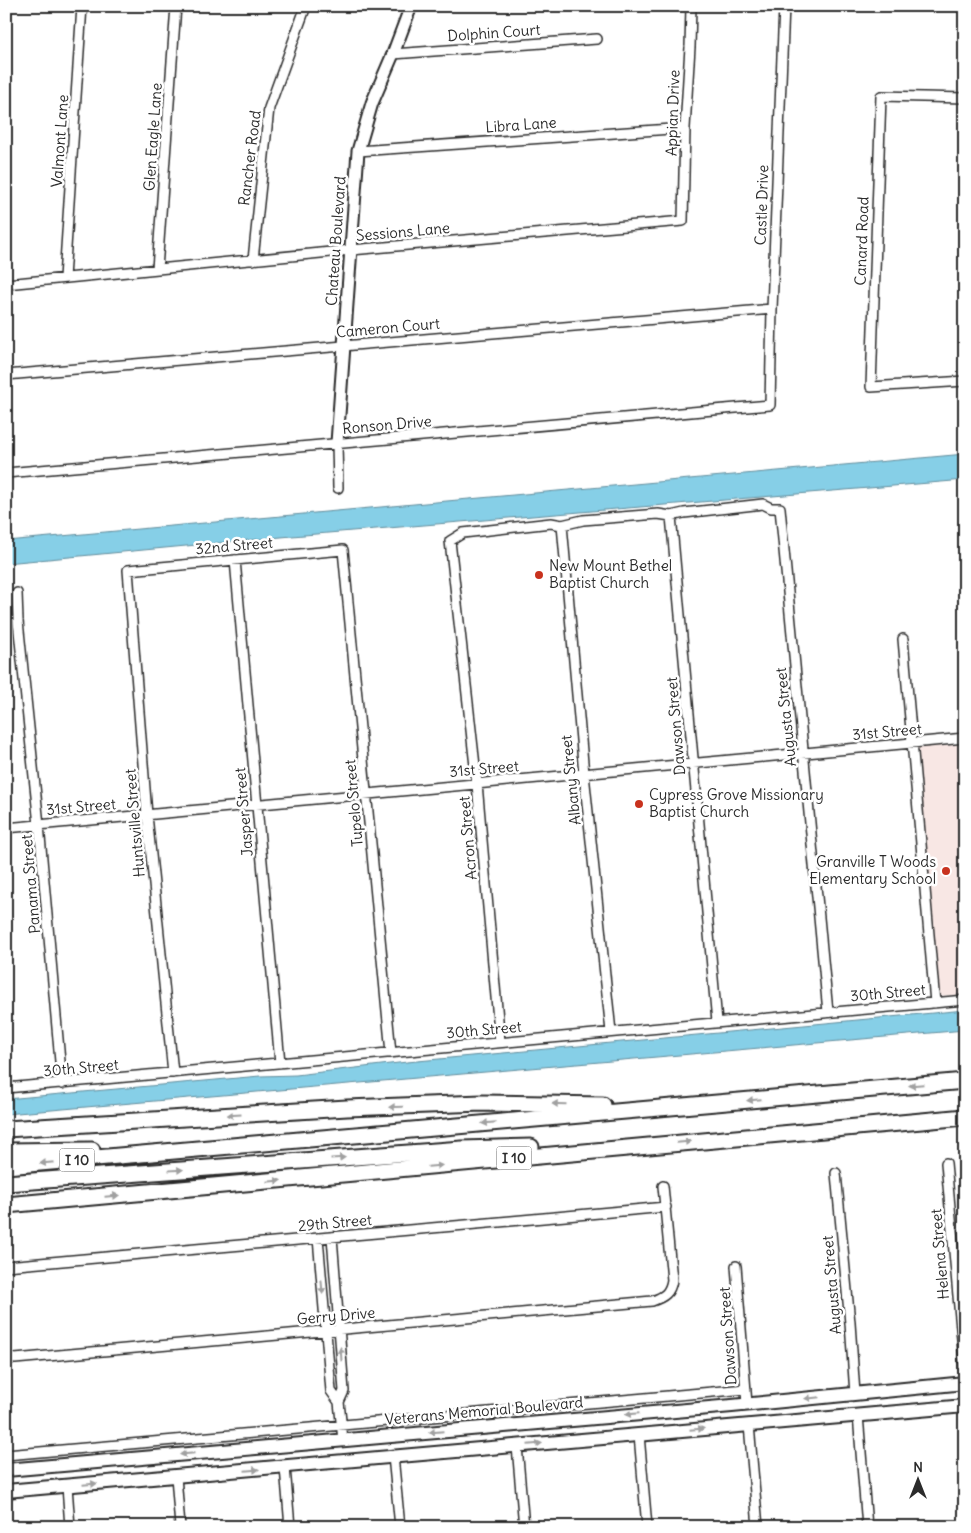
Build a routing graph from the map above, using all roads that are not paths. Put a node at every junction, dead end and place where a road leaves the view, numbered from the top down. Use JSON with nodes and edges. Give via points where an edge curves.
{"nodes":[{"id":1,"x":82,"y":6,"type":"edge"},
{"id":2,"x":176,"y":6,"type":"edge"},
{"id":3,"x":306,"y":6,"type":"edge"},
{"id":4,"x":411,"y":6,"type":"edge"},
{"id":5,"x":691,"y":6,"type":"edge"},
{"id":6,"x":784,"y":6,"type":"edge"},
{"id":7,"x":597,"y":39,"type":"dead end"},
{"id":8,"x":393,"y":54,"type":"junction"},
{"id":9,"x":965,"y":98,"type":"edge"},
{"id":10,"x":685,"y":128,"type":"junction"},
{"id":11,"x":358,"y":150,"type":"junction"},
{"id":12,"x":683,"y":222,"type":"joint"},
{"id":13,"x":351,"y":250,"type":"junction"},
{"id":14,"x":252,"y":260,"type":"junction"},
{"id":15,"x":157,"y":269,"type":"junction"},
{"id":16,"x":64,"y":278,"type":"junction"},
{"id":17,"x":6,"y":284,"type":"edge"},
{"id":18,"x":772,"y":309,"type":"junction"},
{"id":19,"x":344,"y":346,"type":"junction"},
{"id":20,"x":6,"y":375,"type":"edge"},
{"id":21,"x":965,"y":381,"type":"edge"},
{"id":22,"x":770,"y":405,"type":"joint"},
{"id":23,"x":337,"y":443,"type":"junction"},
{"id":24,"x":6,"y":473,"type":"edge"},
{"id":25,"x":338,"y":488,"type":"dead end"},
{"id":26,"x":671,"y":516,"type":"junction"},
{"id":27,"x":562,"y":525,"type":"junction"},
{"id":28,"x":343,"y":550,"type":"joint"},
{"id":29,"x":235,"y":560,"type":"junction"},
{"id":30,"x":128,"y":570,"type":"joint"},
{"id":31,"x":17,"y":593,"type":"dead end"},
{"id":32,"x":902,"y":639,"type":"dead end"},
{"id":33,"x":965,"y":738,"type":"edge"},
{"id":34,"x":913,"y":743,"type":"junction"},
{"id":35,"x":804,"y":753,"type":"junction"},
{"id":36,"x":693,"y":764,"type":"junction"},
{"id":37,"x":584,"y":774,"type":"junction"},
{"id":38,"x":476,"y":784,"type":"junction"},
{"id":39,"x":367,"y":794,"type":"junction"},
{"id":40,"x":257,"y":805,"type":"junction"},
{"id":41,"x":148,"y":815,"type":"junction"},
{"id":42,"x":40,"y":825,"type":"junction"},
{"id":43,"x":6,"y":828,"type":"edge"},
{"id":44,"x":965,"y":1000,"type":"edge"},
{"id":45,"x":936,"y":1003,"type":"junction"},
{"id":46,"x":828,"y":1012,"type":"junction"},
{"id":47,"x":717,"y":1022,"type":"junction"},
{"id":48,"x":611,"y":1032,"type":"junction"},
{"id":49,"x":500,"y":1042,"type":"junction"},
{"id":50,"x":391,"y":1053,"type":"junction"},
{"id":51,"x":280,"y":1063,"type":"junction"},
{"id":52,"x":173,"y":1073,"type":"junction"},
{"id":53,"x":965,"y":1081,"type":"edge"},
{"id":54,"x":62,"y":1084,"type":"junction"},
{"id":55,"x":6,"y":1088,"type":"edge"},
{"id":56,"x":677,"y":1107,"type":"junction"},
{"id":57,"x":965,"y":1117,"type":"edge"},
{"id":58,"x":6,"y":1129,"type":"edge"},
{"id":59,"x":659,"y":1144,"type":"junction"},
{"id":60,"x":6,"y":1151,"type":"edge"},
{"id":61,"x":148,"y":1153,"type":"junction"},
{"id":62,"x":946,"y":1163,"type":"dead end"},
{"id":63,"x":6,"y":1166,"type":"edge"},
{"id":64,"x":836,"y":1173,"type":"dead end"},
{"id":65,"x":6,"y":1183,"type":"edge"},
{"id":66,"x":664,"y":1186,"type":"dead end"},
{"id":67,"x":37,"y":1203,"type":"junction"},
{"id":68,"x":6,"y":1205,"type":"edge"},
{"id":69,"x":666,"y":1207,"type":"junction"},
{"id":70,"x":6,"y":1213,"type":"edge"},
{"id":71,"x":332,"y":1237,"type":"junction"},
{"id":72,"x":318,"y":1238,"type":"junction"},
{"id":73,"x":6,"y":1266,"type":"edge"},
{"id":74,"x":736,"y":1266,"type":"dead end"},
{"id":75,"x":339,"y":1329,"type":"junction"},
{"id":76,"x":325,"y":1330,"type":"junction"},
{"id":77,"x":6,"y":1357,"type":"edge"},
{"id":78,"x":965,"y":1373,"type":"edge"},
{"id":79,"x":965,"y":1383,"type":"edge"},
{"id":80,"x":746,"y":1388,"type":"junction"},
{"id":81,"x":913,"y":1388,"type":"junction"},
{"id":82,"x":855,"y":1394,"type":"junction"},
{"id":83,"x":339,"y":1402,"type":"junction"},
{"id":84,"x":747,"y":1404,"type":"junction"},
{"id":85,"x":732,"y":1406,"type":"junction"},
{"id":86,"x":965,"y":1406,"type":"edge"},
{"id":87,"x":858,"y":1415,"type":"junction"},
{"id":88,"x":834,"y":1417,"type":"junction"},
{"id":89,"x":545,"y":1422,"type":"junction"},
{"id":90,"x":342,"y":1425,"type":"junction"},
{"id":91,"x":749,"y":1425,"type":"junction"},
{"id":92,"x":460,"y":1430,"type":"junction"},
{"id":93,"x":656,"y":1433,"type":"junction"},
{"id":94,"x":639,"y":1435,"type":"junction"},
{"id":95,"x":343,"y":1440,"type":"junction"},
{"id":96,"x":290,"y":1445,"type":"junction"},
{"id":97,"x":516,"y":1446,"type":"junction"},
{"id":98,"x":479,"y":1449,"type":"junction"},
{"id":99,"x":6,"y":1455,"type":"edge"},
{"id":100,"x":410,"y":1455,"type":"junction"},
{"id":101,"x":394,"y":1456,"type":"junction"},
{"id":102,"x":61,"y":1465,"type":"junction"},
{"id":103,"x":285,"y":1467,"type":"junction"},
{"id":104,"x":6,"y":1470,"type":"edge"},
{"id":105,"x":212,"y":1473,"type":"junction"},
{"id":106,"x":6,"y":1476,"type":"edge"},
{"id":107,"x":176,"y":1476,"type":"junction"},
{"id":108,"x":67,"y":1486,"type":"junction"},
{"id":109,"x":6,"y":1491,"type":"edge"},
{"id":110,"x":70,"y":1527,"type":"edge"},
{"id":111,"x":180,"y":1527,"type":"edge"},
{"id":112,"x":290,"y":1527,"type":"edge"},
{"id":113,"x":400,"y":1527,"type":"edge"},
{"id":114,"x":524,"y":1527,"type":"edge"},
{"id":115,"x":647,"y":1527,"type":"edge"},
{"id":116,"x":758,"y":1527,"type":"edge"},
{"id":117,"x":867,"y":1527,"type":"edge"}],
"edges":[{"from":1,"to":16,"type":"street","name":"Valmont Lane"},
{"from":2,"to":15,"type":"street","name":"Glen Eagle Lane"},
{"from":3,"to":14,"type":"street","name":"Rancher Road","via":[[269,108]]},
{"from":4,"to":8,"type":"street","name":"Chateau Boulevard"},
{"from":5,"to":10,"type":"street","name":"Appian Drive"},
{"from":6,"to":18,"type":"street","name":"Castle Drive"},
{"from":7,"to":8,"type":"street","name":"Dolphin Court"},
{"from":8,"to":11,"type":"street","name":"Chateau Boulevard","via":[[372,103]]},
{"from":9,"to":21,"type":"street","name":"Canard Road","via":[[881,96],[870,387]]},
{"from":10,"to":11,"type":"street","name":"Libra Lane"},
{"from":10,"to":12,"type":"street","name":"Appian Drive"},
{"from":11,"to":13,"type":"street","name":"Chateau Boulevard"},
{"from":12,"to":13,"type":"street","name":"Sessions Lane"},
{"from":13,"to":14,"type":"street","name":"Sessions Lane"},
{"from":13,"to":19,"type":"street","name":"Chateau Boulevard"},
{"from":14,"to":15,"type":"street","name":"Sessions Lane"},
{"from":15,"to":16,"type":"street","name":"Sessions Lane"},
{"from":16,"to":17,"type":"street","name":"Sessions Lane"},
{"from":18,"to":19,"type":"street","name":"Cameron Court"},
{"from":18,"to":22,"type":"street","name":"Castle Drive"},
{"from":19,"to":20,"type":"street","name":"Cameron Court"},
{"from":19,"to":23,"type":"street","name":"Chateau Boulevard"},
{"from":22,"to":23,"type":"street","name":"Ronson Drive"},
{"from":23,"to":24,"type":"street","name":"Ronson Drive"},
{"from":23,"to":25,"type":"street","name":"Chateau Boulevard"},
{"from":26,"to":27,"type":"street","via":[[658,514],[583,520]]},
{"from":26,"to":35,"type":"street","name":"Augusta Street","via":[[763,504],[780,508]]},
{"from":26,"to":36,"type":"street","name":"Dawson Street"},
{"from":27,"to":37,"type":"street","name":"Albany Street"},
{"from":27,"to":38,"type":"street","name":"Acron Street","via":[[551,523],[463,533],[450,542]]},
{"from":28,"to":29,"type":"street","name":"32nd Street"},
{"from":28,"to":39,"type":"street","name":"Tupelo Street"},
{"from":29,"to":30,"type":"street","name":"32nd Street"},
{"from":29,"to":40,"type":"street","name":"Jasper Street"},
{"from":30,"to":41,"type":"street","name":"Huntsville Street"},
{"from":31,"to":42,"type":"street","name":"Panama Street"},
{"from":32,"to":34,"type":"street"},
{"from":33,"to":34,"type":"street","name":"31st Street"},
{"from":34,"to":35,"type":"street","name":"31st Street"},
{"from":34,"to":45,"type":"street"},
{"from":35,"to":36,"type":"street","name":"31st Street"},
{"from":35,"to":46,"type":"street","name":"Augusta Street"},
{"from":36,"to":37,"type":"street","name":"31st Street"},
{"from":36,"to":47,"type":"street","name":"Dawson Street"},
{"from":37,"to":38,"type":"street","name":"31st Street"},
{"from":37,"to":48,"type":"street","name":"Albany Street"},
{"from":38,"to":39,"type":"street","name":"31st Street"},
{"from":38,"to":49,"type":"street","name":"Acron Street"},
{"from":39,"to":40,"type":"street","name":"31st Street"},
{"from":39,"to":50,"type":"street","name":"Tupelo Street"},
{"from":40,"to":41,"type":"street","name":"31st Street"},
{"from":40,"to":51,"type":"street","name":"Jasper Street"},
{"from":41,"to":42,"type":"street","name":"31st Street"},
{"from":41,"to":52,"type":"street","name":"Huntsville Street"},
{"from":42,"to":43,"type":"street","name":"31st Street"},
{"from":42,"to":54,"type":"street","name":"Panama Street"},
{"from":44,"to":45,"type":"street","name":"30th Street"},
{"from":45,"to":46,"type":"street","name":"30th Street"},
{"from":46,"to":47,"type":"street","name":"30th Street"},
{"from":47,"to":48,"type":"street","name":"30th Street"},
{"from":48,"to":49,"type":"street","name":"30th Street"},
{"from":49,"to":50,"type":"street","name":"30th Street"},
{"from":50,"to":51,"type":"street","name":"30th Street"},
{"from":51,"to":52,"type":"street","name":"30th Street"},
{"from":52,"to":54,"type":"street","name":"30th Street"},
{"from":53,"to":56,"type":"highway","number":"I 10","one_way":true},
{"from":54,"to":55,"type":"street","name":"30th Street"},
{"from":56,"to":58,"type":"highway","one_way":true,"via":[[482,1103]]},
{"from":56,"to":61,"type":"highway","number":"I 10","one_way":true},
{"from":59,"to":57,"type":"highway","number":"I 10","one_way":true},
{"from":65,"to":59,"type":"highway","one_way":true,"via":[[462,1149]]},
{"from":67,"to":59,"type":"highway","number":"I 10","one_way":true},
{"from":60,"to":61,"type":"highway"},
{"from":61,"to":63,"type":"highway","number":"I 10","one_way":true},
{"from":62,"to":78,"type":"street","name":"Helena Street"},
{"from":64,"to":82,"type":"street","name":"Augusta Street"},
{"from":66,"to":69,"type":"street"},
{"from":67,"to":68,"type":"highway","number":"I 10"},
{"from":67,"to":70,"type":"highway","via":[[22,1211]]},
{"from":69,"to":71,"type":"street","name":"29th Street"},
{"from":69,"to":75,"type":"street","name":"Gerry Drive","via":[[672,1280],[667,1294],[652,1301]]},
{"from":71,"to":72,"type":"street","name":"29th Street"},
{"from":71,"to":75,"type":"street"},
{"from":72,"to":73,"type":"street","name":"29th Street"},
{"from":72,"to":76,"type":"street","one_way":true},
{"from":74,"to":80,"type":"street","name":"Dawson Street"},
{"from":75,"to":76,"type":"street","name":"Gerry Drive"},
{"from":83,"to":75,"type":"street","one_way":true,"via":[[344,1391]]},
{"from":76,"to":77,"type":"street","name":"Gerry Drive","via":[[15,1359]]},
{"from":76,"to":83,"type":"street","via":[[331,1391]]},
{"from":79,"to":81,"type":"main road","name":"Veterans Memorial Boulevard"},
{"from":80,"to":84,"type":"street","name":"Dawson Street"},
{"from":80,"to":90,"type":"street"},
{"from":81,"to":82,"type":"main road","name":"Veterans Memorial Boulevard"},
{"from":81,"to":88,"type":"main road","via":[[840,1402],[835,1407]]},
{"from":82,"to":84,"type":"main road","name":"Veterans Memorial Boulevard","one_way":true},
{"from":83,"to":90,"type":"street"},
{"from":84,"to":85,"type":"main road","name":"Veterans Memorial Boulevard"},
{"from":85,"to":89,"type":"main road","name":"Veterans Memorial Boulevard","one_way":true},
{"from":85,"to":93,"type":"main road","via":[[662,1420]]},
{"from":86,"to":87,"type":"main road"},
{"from":87,"to":88,"type":"main road"},
{"from":87,"to":117,"type":"street"},
{"from":88,"to":91,"type":"main road"},
{"from":89,"to":92,"type":"main road","name":"Veterans Memorial Boulevard"},
{"from":89,"to":98,"type":"main road","via":[[486,1434]]},
{"from":90,"to":95,"type":"street"},
{"from":90,"to":99,"type":"street"},
{"from":93,"to":91,"type":"main road","one_way":true},
{"from":91,"to":116,"type":"street"},
{"from":92,"to":95,"type":"main road","name":"Veterans Memorial Boulevard","one_way":true},
{"from":92,"to":100,"type":"main road","via":[[460,1437],[453,1445]]},
{"from":93,"to":94,"type":"main road"},
{"from":97,"to":94,"type":"main road","one_way":true},
{"from":94,"to":115,"type":"street"},
{"from":95,"to":96,"type":"main road","name":"Veterans Memorial Boulevard"},
{"from":96,"to":102,"type":"main road","name":"Veterans Memorial Boulevard","one_way":true},
{"from":96,"to":105,"type":"main road","via":[[221,1457],[213,1462]]},
{"from":97,"to":98,"type":"main road"},
{"from":97,"to":114,"type":"street"},
{"from":98,"to":100,"type":"main road"},
{"from":100,"to":101,"type":"main road"},
{"from":101,"to":103,"type":"main road"},
{"from":101,"to":113,"type":"street"},
{"from":102,"to":104,"type":"main road","name":"Veterans Memorial Boulevard"},
{"from":102,"to":106,"type":"main road"},
{"from":105,"to":103,"type":"main road","one_way":true},
{"from":103,"to":112,"type":"street"},
{"from":105,"to":107,"type":"main road"},
{"from":108,"to":107,"type":"main road","one_way":true},
{"from":107,"to":111,"type":"street"},
{"from":108,"to":109,"type":"main road"},
{"from":108,"to":110,"type":"street"}]}
